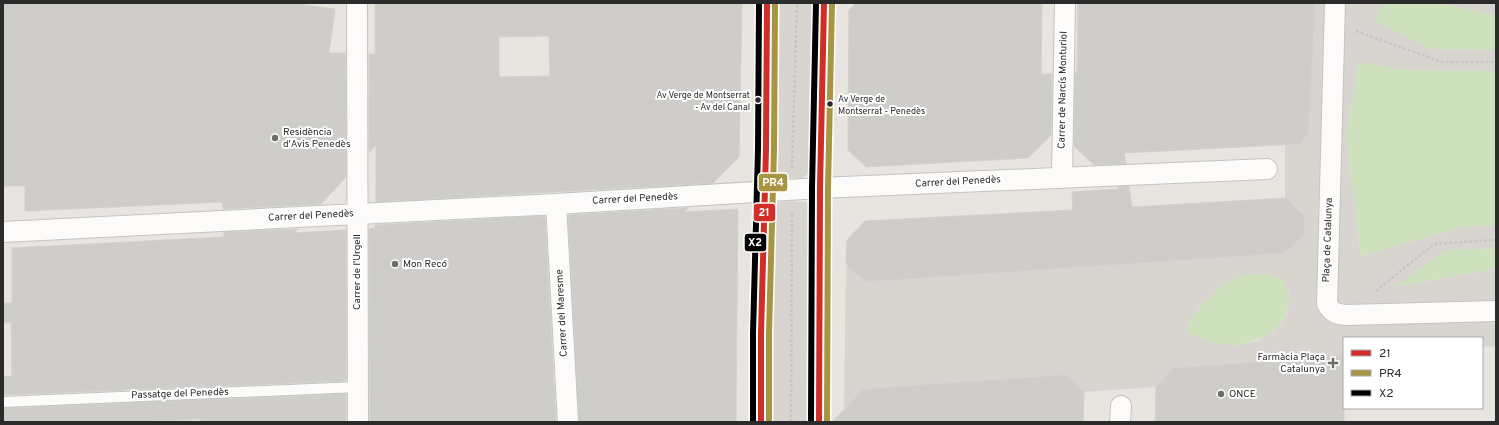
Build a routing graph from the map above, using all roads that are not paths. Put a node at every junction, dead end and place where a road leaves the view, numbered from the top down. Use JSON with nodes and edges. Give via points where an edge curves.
{"nodes":[{"id":1,"x":357,"y":3,"type":"edge"},
{"id":2,"x":768,"y":3,"type":"edge"},
{"id":3,"x":824,"y":3,"type":"edge"},
{"id":4,"x":1065,"y":3,"type":"edge"},
{"id":5,"x":1335,"y":3,"type":"edge"},
{"id":6,"x":1267,"y":169,"type":"dead end"},
{"id":7,"x":1062,"y":177,"type":"junction"},
{"id":8,"x":820,"y":188,"type":"junction"},
{"id":9,"x":765,"y":191,"type":"junction"},
{"id":10,"x":556,"y":204,"type":"junction"},
{"id":11,"x":357,"y":214,"type":"junction"},
{"id":12,"x":3,"y":232,"type":"edge"},
{"id":13,"x":1496,"y":311,"type":"edge"},
{"id":14,"x":358,"y":387,"type":"junction"},
{"id":15,"x":3,"y":402,"type":"edge"},
{"id":16,"x":358,"y":422,"type":"edge"},
{"id":17,"x":568,"y":422,"type":"edge"},
{"id":18,"x":761,"y":422,"type":"edge"},
{"id":19,"x":819,"y":422,"type":"edge"}],
"edges":[{"from":1,"to":11,"type":"street","name":"Carrer de l'Urgell"},
{"from":2,"to":9,"type":"street"},
{"from":3,"to":8,"type":"street"},
{"from":4,"to":7,"type":"street","name":"Carrer de Narcís Monturiol"},
{"from":5,"to":13,"type":"street","name":"Plaça de Catalunya","via":[[1327,304],[1331,311],[1347,315]]},
{"from":6,"to":7,"type":"street","name":"Carrer del Penedès"},
{"from":7,"to":8,"type":"street","name":"Carrer del Penedès"},
{"from":8,"to":9,"type":"street","name":"Carrer del Penedès"},
{"from":8,"to":19,"type":"street"},
{"from":9,"to":10,"type":"street","name":"Carrer del Penedès"},
{"from":9,"to":18,"type":"street"},
{"from":10,"to":11,"type":"street","name":"Carrer del Penedès"},
{"from":10,"to":17,"type":"street","name":"Carrer del Maresme"},
{"from":11,"to":12,"type":"street","name":"Carrer del Penedès"},
{"from":11,"to":14,"type":"street","name":"Carrer de l'Urgell"},
{"from":14,"to":15,"type":"lane","name":"Passatge del Penedès"},
{"from":14,"to":16,"type":"street","name":"Carrer de l'Urgell"}]}
